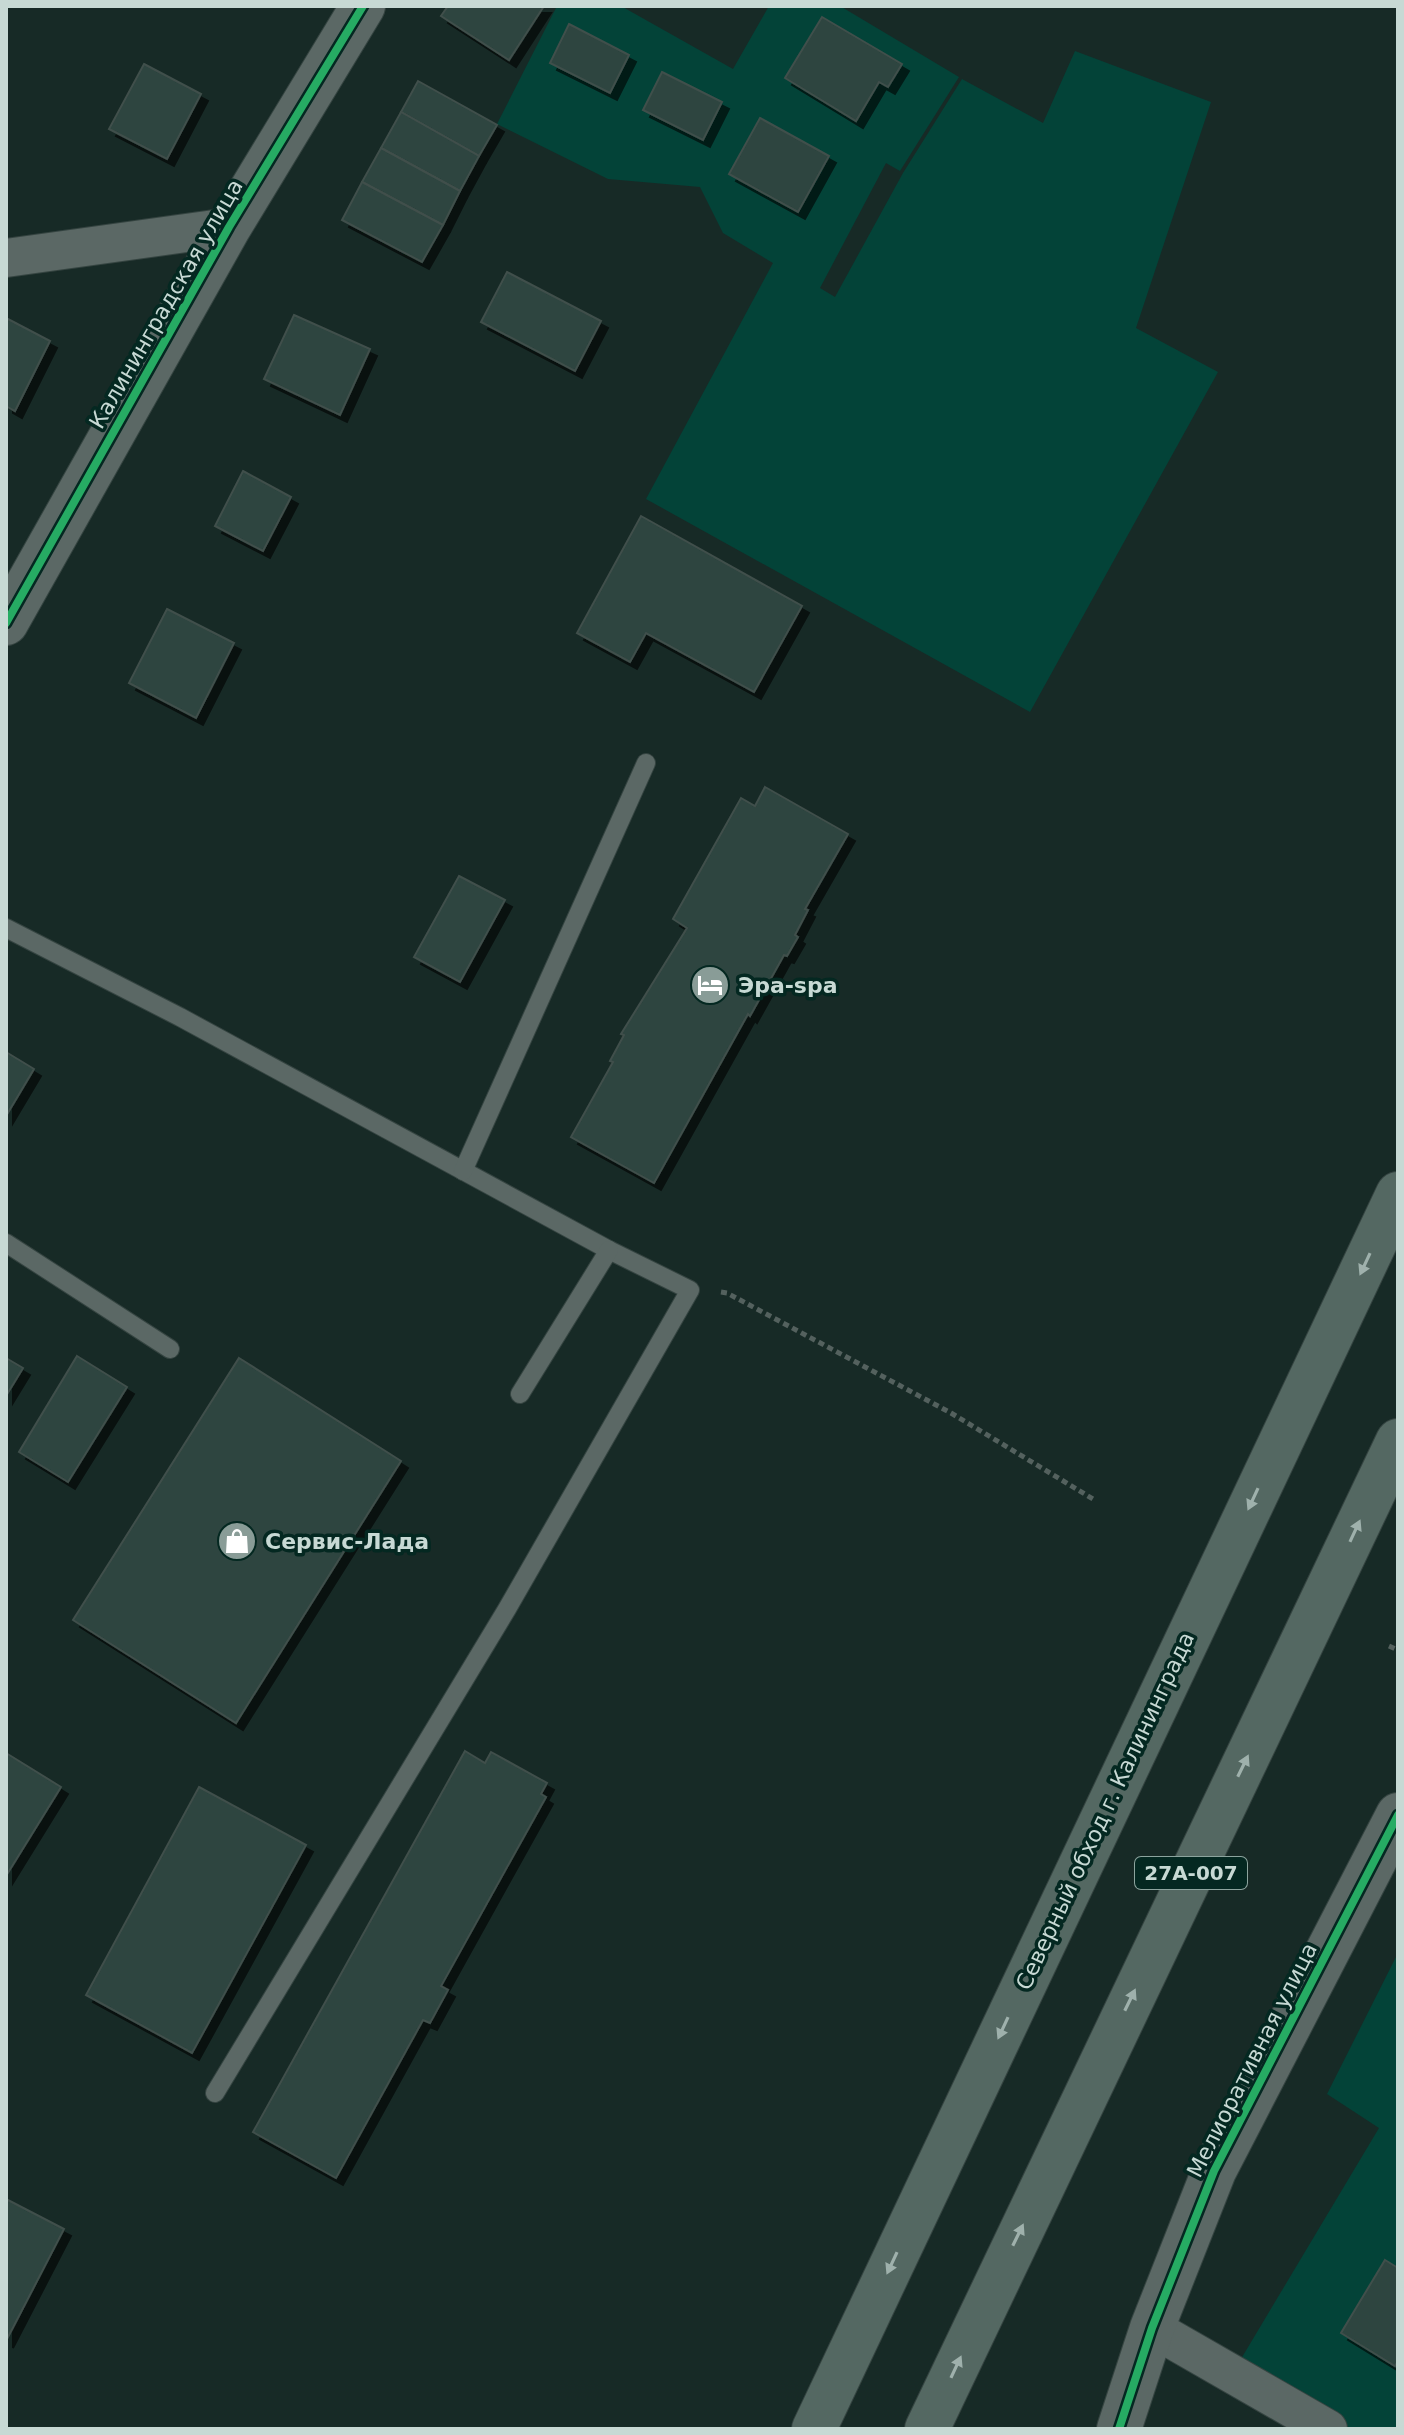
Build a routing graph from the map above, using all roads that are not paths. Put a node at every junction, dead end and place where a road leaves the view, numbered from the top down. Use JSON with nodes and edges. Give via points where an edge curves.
{"nodes":[{"id":1,"x":363,"y":6,"type":"edge"},
{"id":2,"x":229,"y":227,"type":"junction"},
{"id":3,"x":6,"y":258,"type":"edge"},
{"id":4,"x":6,"y":623,"type":"edge"},
{"id":5,"x":646,"y":763,"type":"dead end"},
{"id":6,"x":6,"y":928,"type":"edge"},
{"id":7,"x":463,"y":1171,"type":"junction"},
{"id":8,"x":1398,"y":1194,"type":"edge"},
{"id":9,"x":6,"y":1243,"type":"edge"},
{"id":10,"x":609,"y":1250,"type":"junction"},
{"id":11,"x":170,"y":1349,"type":"dead end"},
{"id":12,"x":520,"y":1394,"type":"dead end"},
{"id":13,"x":1398,"y":1441,"type":"edge"},
{"id":14,"x":1398,"y":1815,"type":"edge"},
{"id":15,"x":215,"y":2093,"type":"dead end"},
{"id":16,"x":1152,"y":2328,"type":"junction"},
{"id":17,"x":814,"y":2429,"type":"edge"},
{"id":18,"x":927,"y":2429,"type":"edge"},
{"id":19,"x":1119,"y":2429,"type":"edge"},
{"id":20,"x":1328,"y":2429,"type":"edge"}],
"edges":[{"from":1,"to":2,"type":"street","name":"Калининградская улица"},
{"from":2,"to":3,"type":"street"},
{"from":2,"to":4,"type":"street","name":"Калининградская улица"},
{"from":5,"to":7,"type":"lane"},
{"from":6,"to":7,"type":"lane"},
{"from":7,"to":10,"type":"lane"},
{"from":8,"to":17,"type":"highway","name":"Северный обход г. Калининграда","one_way":true},
{"from":9,"to":11,"type":"lane"},
{"from":10,"to":12,"type":"lane"},
{"from":10,"to":15,"type":"lane","via":[[690,1290],[507,1609]]},
{"from":18,"to":13,"type":"highway","number":"27А-007","one_way":true},
{"from":14,"to":16,"type":"street","name":"Мелиоративная улица","via":[[1214,2171]]},
{"from":16,"to":19,"type":"street","name":"Мелиоративная улица"},
{"from":16,"to":20,"type":"street"}]}
